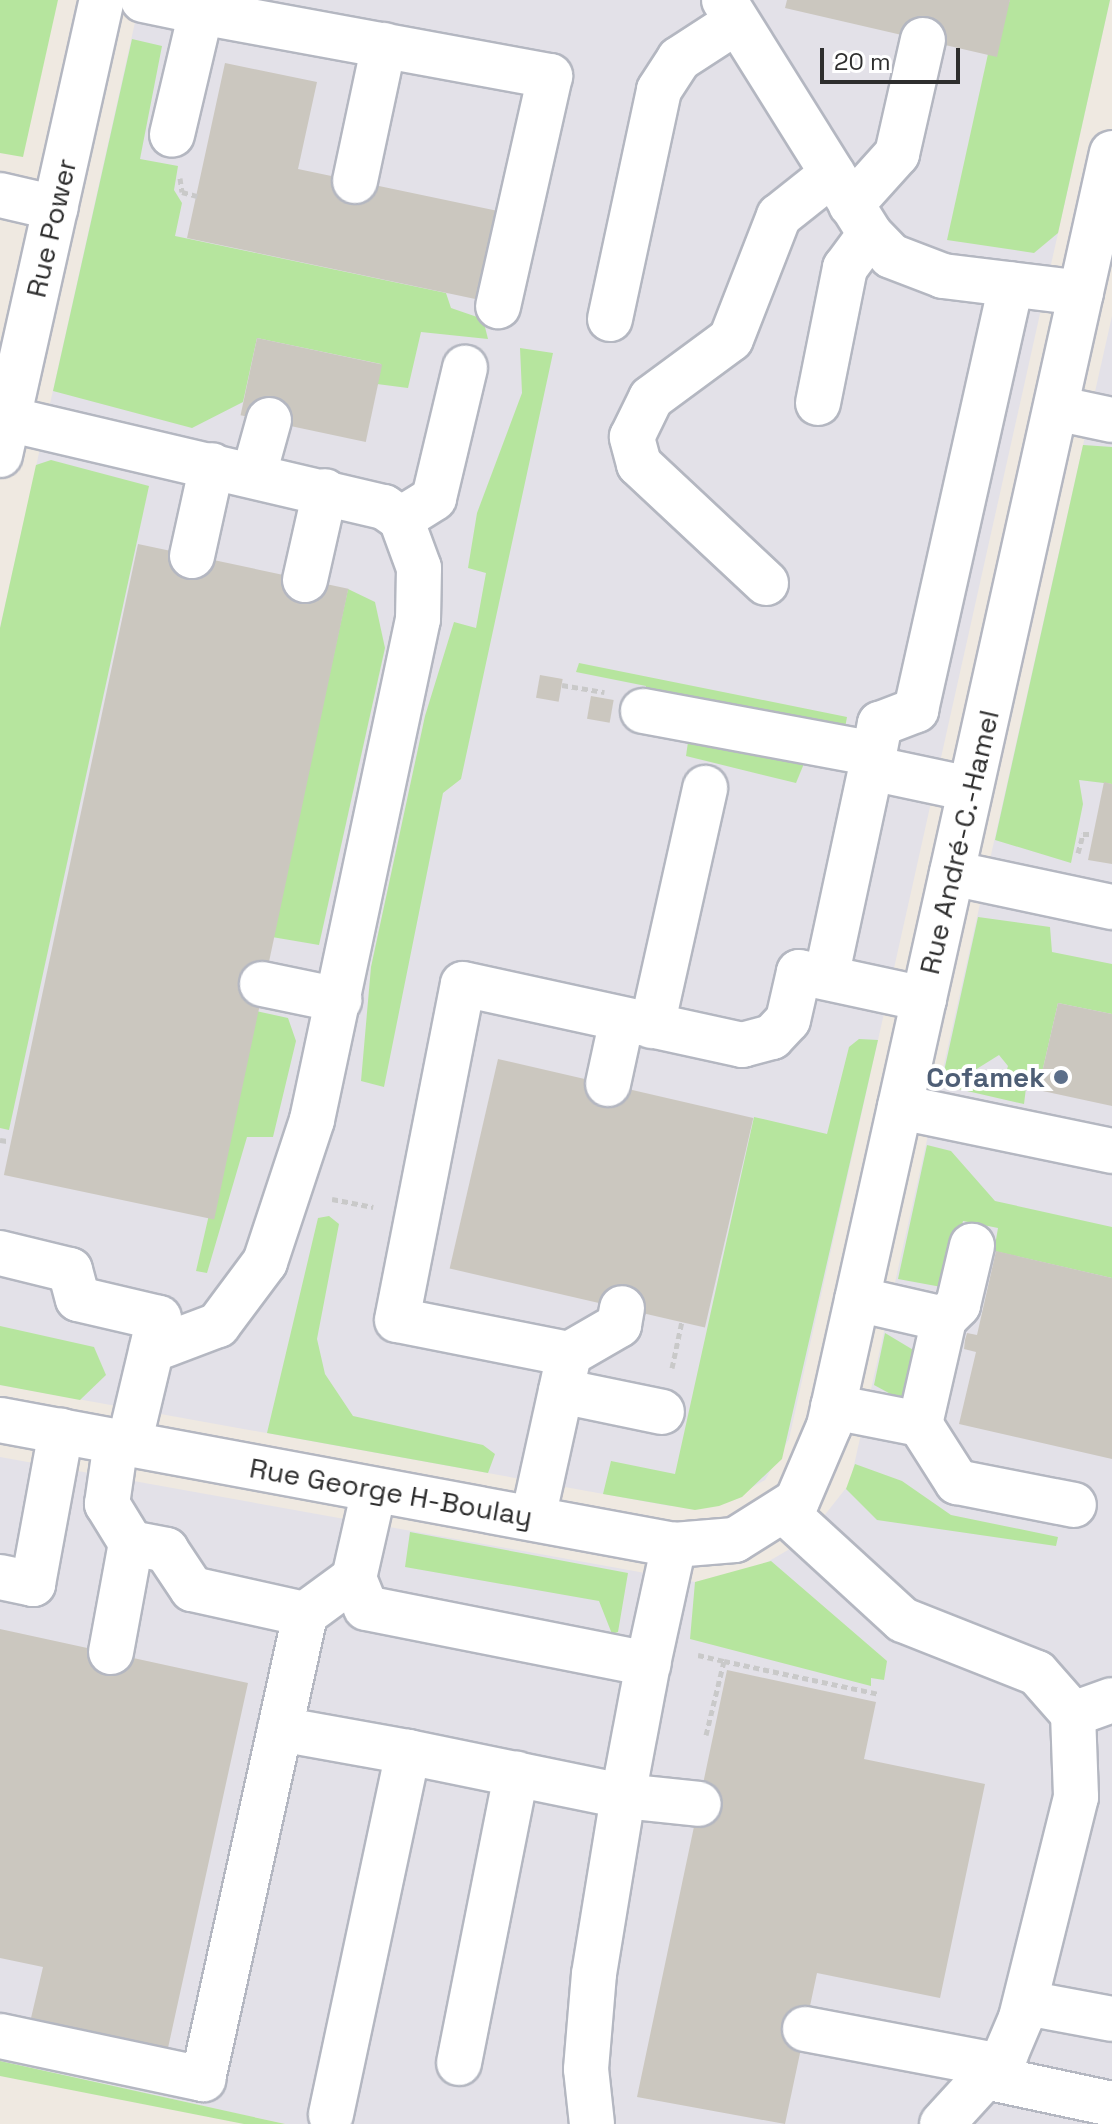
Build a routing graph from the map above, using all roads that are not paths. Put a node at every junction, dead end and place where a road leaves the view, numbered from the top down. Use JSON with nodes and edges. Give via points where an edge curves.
{"nodes":[{"id":1,"x":102,"y":0,"type":"edge"},
{"id":2,"x":143,"y":0,"type":"edge"},
{"id":3,"x":202,"y":6,"type":"edge"},
{"id":4,"x":730,"y":11,"type":"edge"},
{"id":5,"x":923,"y":40,"type":"dead end"},
{"id":6,"x":384,"y":45,"type":"junction"},
{"id":7,"x":177,"y":151,"type":"road end"},
{"id":8,"x":1109,"y":176,"type":"edge"},
{"id":9,"x":355,"y":181,"type":"dead end"},
{"id":10,"x":0,"y":195,"type":"edge"},
{"id":11,"x":851,"y":204,"type":"junction"},
{"id":12,"x":56,"y":208,"type":"junction"},
{"id":13,"x":1011,"y":284,"type":"junction"},
{"id":14,"x":1081,"y":293,"type":"junction"},
{"id":15,"x":498,"y":306,"type":"dead end"},
{"id":16,"x":610,"y":319,"type":"dead end"},
{"id":17,"x":465,"y":368,"type":"dead end"},
{"id":18,"x":818,"y":403,"type":"dead end"},
{"id":19,"x":1056,"y":408,"type":"junction"},
{"id":20,"x":269,"y":420,"type":"dead end"},
{"id":21,"x":1112,"y":420,"type":"edge"},
{"id":22,"x":4,"y":424,"type":"edge"},
{"id":23,"x":212,"y":465,"type":"junction"},
{"id":24,"x":254,"y":474,"type":"junction"},
{"id":25,"x":325,"y":491,"type":"junction"},
{"id":26,"x":401,"y":519,"type":"junction"},
{"id":27,"x":192,"y":556,"type":"dead end"},
{"id":28,"x":305,"y":580,"type":"dead end"},
{"id":29,"x":766,"y":583,"type":"dead end"},
{"id":30,"x":632,"y":703,"type":"road end"},
{"id":31,"x":873,"y":761,"type":"junction"},
{"id":32,"x":705,"y":788,"type":"dead end"},
{"id":33,"x":970,"y":789,"type":"junction"},
{"id":34,"x":952,"y":873,"type":"junction"},
{"id":35,"x":1112,"y":907,"type":"edge"},
{"id":36,"x":826,"y":977,"type":"junction"},
{"id":37,"x":262,"y":984,"type":"dead end"},
{"id":38,"x":924,"y":999,"type":"junction"},
{"id":39,"x":339,"y":1000,"type":"junction"},
{"id":40,"x":637,"y":1022,"type":"junction"},
{"id":41,"x":608,"y":1084,"type":"dead end"},
{"id":42,"x":900,"y":1107,"type":"junction"},
{"id":43,"x":1112,"y":1151,"type":"edge"},
{"id":44,"x":972,"y":1246,"type":"dead end"},
{"id":45,"x":0,"y":1253,"type":"edge"},
{"id":46,"x":857,"y":1299,"type":"junction"},
{"id":47,"x":622,"y":1308,"type":"dead end"},
{"id":48,"x":944,"y":1319,"type":"junction"},
{"id":49,"x":152,"y":1350,"type":"junction"},
{"id":50,"x":565,"y":1372,"type":"junction"},
{"id":51,"x":833,"y":1407,"type":"junction"},
{"id":52,"x":662,"y":1412,"type":"dead end"},
{"id":53,"x":0,"y":1420,"type":"edge"},
{"id":54,"x":920,"y":1424,"type":"junction"},
{"id":55,"x":61,"y":1431,"type":"junction"},
{"id":56,"x":123,"y":1443,"type":"junction"},
{"id":57,"x":374,"y":1490,"type":"junction"},
{"id":58,"x":50,"y":1493,"type":"junction"},
{"id":59,"x":107,"y":1504,"type":"junction"},
{"id":60,"x":1074,"y":1505,"type":"dead end"},
{"id":61,"x":781,"y":1515,"type":"junction"},
{"id":62,"x":533,"y":1518,"type":"junction"},
{"id":63,"x":131,"y":1543,"type":"junction"},
{"id":64,"x":674,"y":1545,"type":"junction"},
{"id":65,"x":0,"y":1577,"type":"edge"},
{"id":66,"x":354,"y":1578,"type":"junction"},
{"id":67,"x":305,"y":1614,"type":"junction"},
{"id":68,"x":111,"y":1652,"type":"dead end"},
{"id":69,"x":648,"y":1664,"type":"junction"},
{"id":70,"x":1094,"y":1727,"type":"edge"},
{"id":71,"x":280,"y":1729,"type":"junction"},
{"id":72,"x":408,"y":1752,"type":"junction"},
{"id":73,"x":516,"y":1774,"type":"junction"},
{"id":74,"x":623,"y":1796,"type":"junction"},
{"id":75,"x":699,"y":1804,"type":"dead end"},
{"id":76,"x":1026,"y":2003,"type":"junction"},
{"id":77,"x":1112,"y":2019,"type":"edge"},
{"id":78,"x":805,"y":2029,"type":"dead end"},
{"id":79,"x":0,"y":2036,"type":"edge"},
{"id":80,"x":459,"y":2063,"type":"dead end"},
{"id":81,"x":991,"y":2071,"type":"junction"},
{"id":82,"x":1112,"y":2104,"type":"edge"},
{"id":83,"x":331,"y":2115,"type":"dead end"},
{"id":84,"x":592,"y":2124,"type":"edge"},
{"id":85,"x":942,"y":2124,"type":"edge"}],
"edges":[{"from":1,"to":12,"type":"street","name":"Rue Power"},
{"from":2,"to":3,"type":"street"},
{"from":3,"to":6,"type":"street"},
{"from":3,"to":7,"type":"street"},
{"from":4,"to":11,"type":"street"},
{"from":4,"to":16,"type":"street","via":[[679,59],[659,90]]},
{"from":5,"to":11,"type":"street","via":[[897,154]]},
{"from":6,"to":9,"type":"street"},
{"from":6,"to":15,"type":"street","via":[[550,76]]},
{"from":8,"to":14,"type":"street","name":"Rue André-C.-Hamel"},
{"from":10,"to":12,"type":"street"},
{"from":11,"to":13,"type":"street","via":[[904,265]]},
{"from":11,"to":18,"type":"street","via":[[845,268]]},
{"from":11,"to":29,"type":"street","via":[[779,216],[731,339],[651,398],[632,437],[639,464]]},
{"from":12,"to":22,"type":"street","name":"Rue Power"},
{"from":13,"to":14,"type":"street"},
{"from":13,"to":31,"type":"street","via":[[916,710],[880,724]]},
{"from":14,"to":19,"type":"street","name":"Rue André-C.-Hamel"},
{"from":17,"to":26,"type":"street","via":[[434,498]]},
{"from":19,"to":21,"type":"street"},
{"from":19,"to":33,"type":"street","name":"Rue André-C.-Hamel"},
{"from":20,"to":24,"type":"street"},
{"from":22,"to":23,"type":"street"},
{"from":23,"to":24,"type":"street"},
{"from":23,"to":27,"type":"street"},
{"from":24,"to":25,"type":"street"},
{"from":25,"to":26,"type":"street"},
{"from":25,"to":28,"type":"street"},
{"from":26,"to":39,"type":"street","via":[[419,568],[418,619]]},
{"from":30,"to":31,"type":"street"},
{"from":31,"to":33,"type":"street"},
{"from":31,"to":36,"type":"street"},
{"from":32,"to":40,"type":"street"},
{"from":33,"to":34,"type":"street","name":"Rue André-C.-Hamel"},
{"from":34,"to":35,"type":"street"},
{"from":34,"to":38,"type":"street","name":"Rue André-C.-Hamel"},
{"from":36,"to":38,"type":"street"},
{"from":36,"to":40,"type":"street","via":[[799,972],[788,1020],[756,1044]]},
{"from":37,"to":39,"type":"street"},
{"from":38,"to":42,"type":"street","name":"Rue André-C.-Hamel"},
{"from":39,"to":49,"type":"street","via":[[265,1262],[237,1308],[218,1325]]},
{"from":40,"to":41,"type":"street"},
{"from":40,"to":50,"type":"street","via":[[463,984],[397,1320]]},
{"from":42,"to":43,"type":"street"},
{"from":42,"to":46,"type":"street","name":"Rue André-C.-Hamel"},
{"from":44,"to":48,"type":"street","via":[[958,1305]]},
{"from":45,"to":49,"type":"street","via":[[70,1270],[78,1299],[159,1318]]},
{"from":46,"to":48,"type":"street"},
{"from":46,"to":51,"type":"street","name":"Rue André-C.-Hamel"},
{"from":47,"to":50,"type":"street","via":[[619,1325]]},
{"from":48,"to":54,"type":"street"},
{"from":49,"to":56,"type":"street"},
{"from":50,"to":52,"type":"street"},
{"from":50,"to":62,"type":"street"},
{"from":51,"to":54,"type":"street"},
{"from":51,"to":61,"type":"street","name":"Rue André-C.-Hamel","via":[[810,1482]]},
{"from":53,"to":55,"type":"street","name":"Rue George H-Boulay"},
{"from":54,"to":60,"type":"street","via":[[957,1482]]},
{"from":55,"to":56,"type":"street","name":"Rue George H-Boulay"},
{"from":55,"to":58,"type":"street"},
{"from":56,"to":57,"type":"street","name":"Rue George H-Boulay"},
{"from":56,"to":59,"type":"street"},
{"from":57,"to":62,"type":"street","name":"Rue George H-Boulay"},
{"from":57,"to":66,"type":"street"},
{"from":58,"to":59,"type":"street"},
{"from":58,"to":65,"type":"street","via":[[33,1584]]},
{"from":59,"to":63,"type":"street"},
{"from":61,"to":64,"type":"street","name":"Rue George H-Boulay","via":[[735,1540]]},
{"from":61,"to":70,"type":"street","via":[[903,1620],[1037,1673]]},
{"from":62,"to":64,"type":"street","name":"Rue George H-Boulay"},
{"from":63,"to":67,"type":"street","via":[[166,1550],[192,1589]]},
{"from":63,"to":68,"type":"street"},
{"from":64,"to":69,"type":"street"},
{"from":66,"to":67,"type":"street"},
{"from":66,"to":69,"type":"street","via":[[366,1608]]},
{"from":67,"to":71,"type":"street"},
{"from":69,"to":74,"type":"street"},
{"from":70,"to":76,"type":"street"},
{"from":71,"to":72,"type":"street"},
{"from":71,"to":79,"type":"street","via":[[203,2079]]},
{"from":72,"to":73,"type":"street"},
{"from":72,"to":83,"type":"street"},
{"from":73,"to":74,"type":"street"},
{"from":73,"to":80,"type":"street"},
{"from":74,"to":75,"type":"street"},
{"from":74,"to":84,"type":"street","via":[[594,1974],[586,2069]]},
{"from":76,"to":77,"type":"street"},
{"from":76,"to":81,"type":"street"},
{"from":78,"to":81,"type":"street"},
{"from":81,"to":82,"type":"street"},
{"from":81,"to":85,"type":"street"}]}
